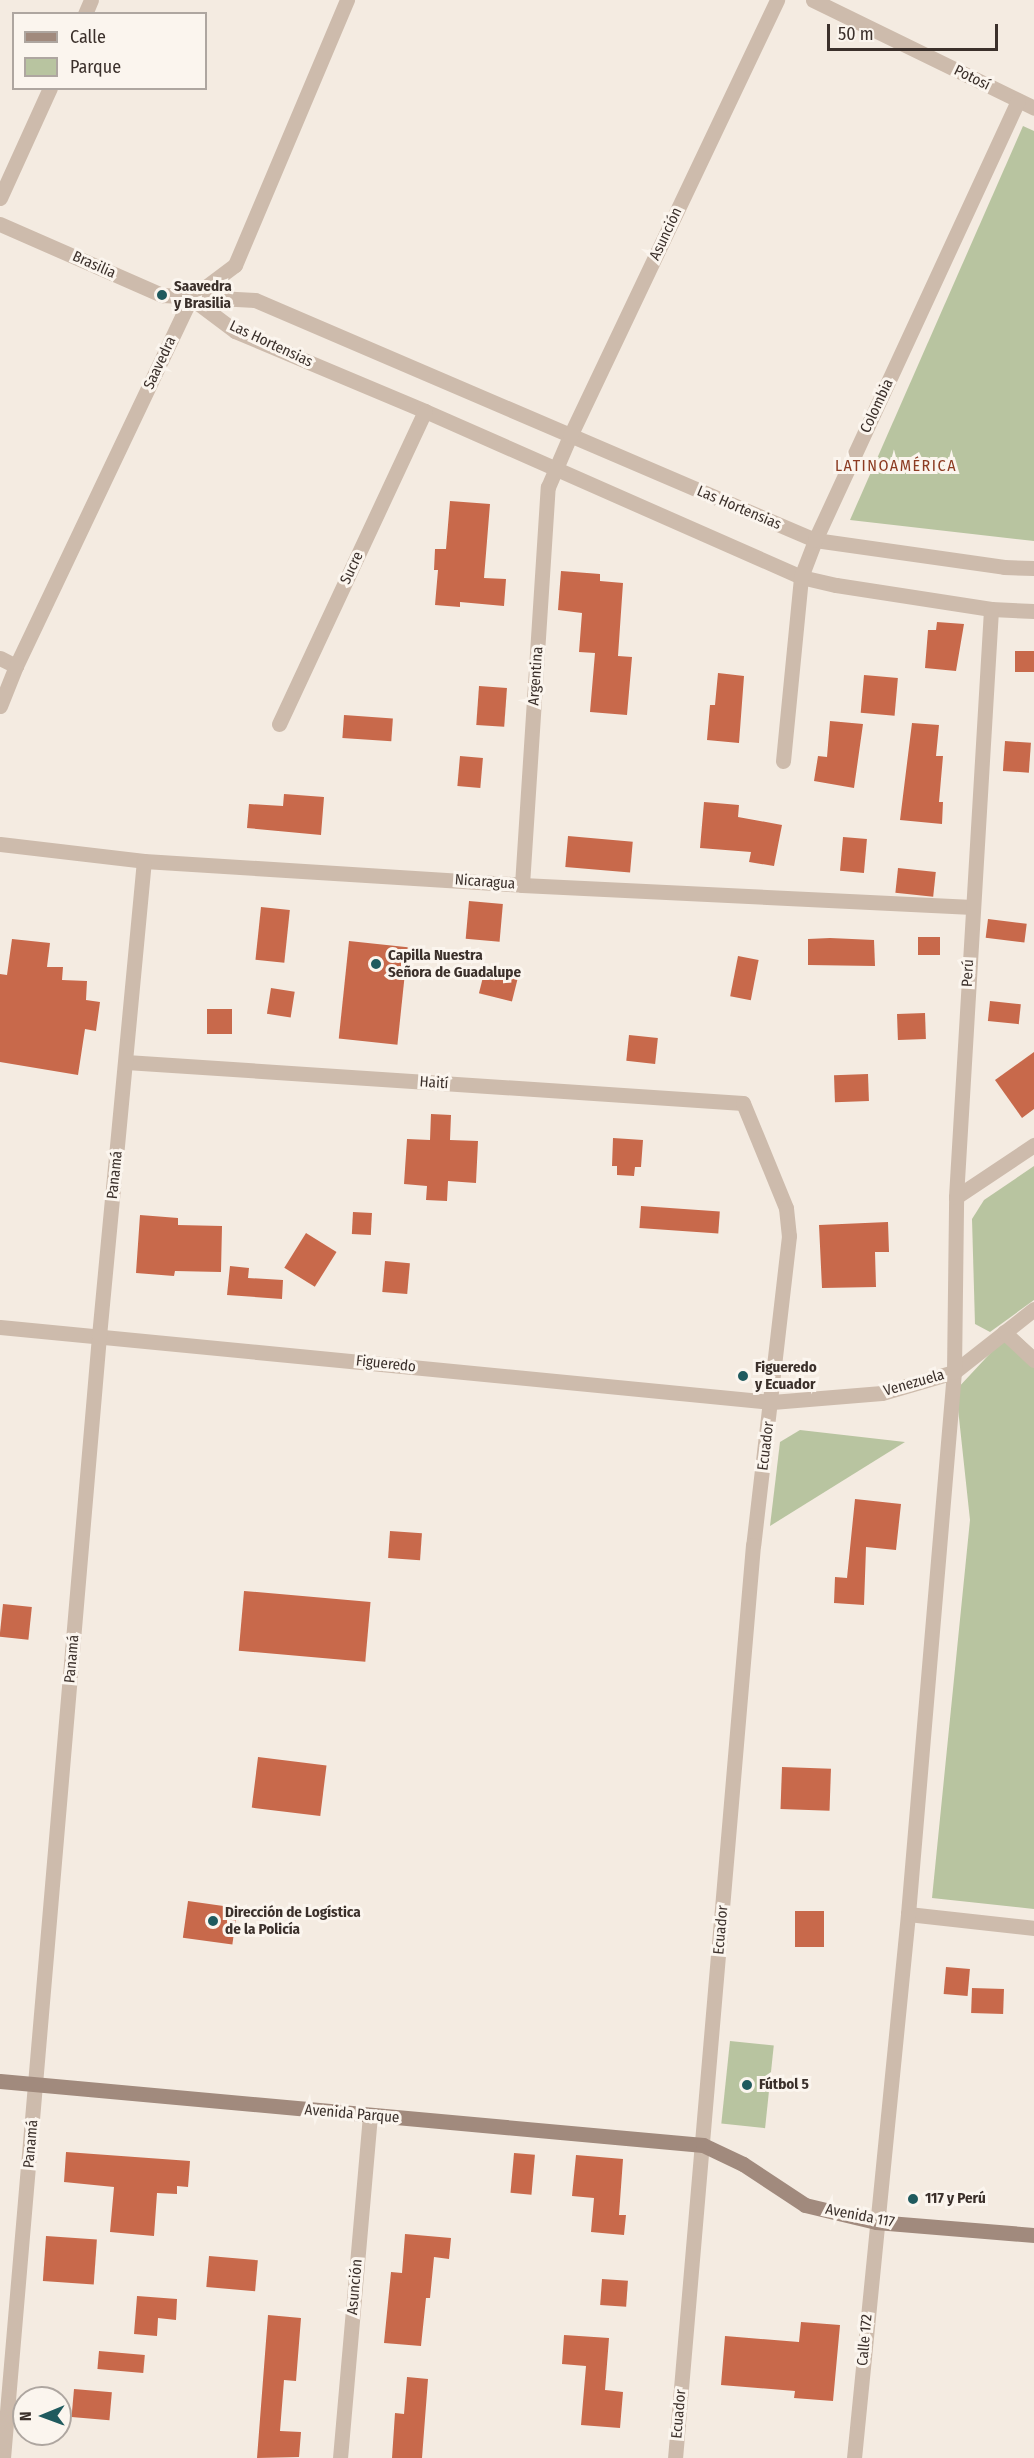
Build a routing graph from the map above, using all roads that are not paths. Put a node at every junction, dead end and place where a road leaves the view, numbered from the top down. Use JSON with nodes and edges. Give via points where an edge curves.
{"nodes":[{"id":1,"x":347,"y":0,"type":"edge"},
{"id":2,"x":777,"y":0,"type":"edge"},
{"id":3,"x":813,"y":0,"type":"edge"},
{"id":4,"x":49,"y":90,"type":"edge"},
{"id":5,"x":1018,"y":101,"type":"junction"},
{"id":6,"x":1034,"y":108,"type":"edge"},
{"id":7,"x":0,"y":198,"type":"edge"},
{"id":8,"x":0,"y":224,"type":"edge"},
{"id":9,"x":191,"y":298,"type":"junction"},
{"id":10,"x":425,"y":411,"type":"junction"},
{"id":11,"x":570,"y":436,"type":"junction"},
{"id":12,"x":556,"y":468,"type":"junction"},
{"id":13,"x":815,"y":540,"type":"junction"},
{"id":14,"x":1034,"y":568,"type":"edge"},
{"id":15,"x":801,"y":577,"type":"junction"},
{"id":16,"x":991,"y":609,"type":"junction"},
{"id":17,"x":1034,"y":611,"type":"edge"},
{"id":18,"x":0,"y":658,"type":"edge"},
{"id":19,"x":16,"y":666,"type":"junction"},
{"id":20,"x":0,"y":706,"type":"edge"},
{"id":21,"x":279,"y":724,"type":"dead end"},
{"id":22,"x":783,"y":761,"type":"dead end"},
{"id":23,"x":0,"y":844,"type":"edge"},
{"id":24,"x":144,"y":861,"type":"junction"},
{"id":25,"x":522,"y":885,"type":"junction"},
{"id":26,"x":972,"y":907,"type":"junction"},
{"id":27,"x":126,"y":1062,"type":"junction"},
{"id":28,"x":743,"y":1103,"type":"joint"},
{"id":29,"x":1034,"y":1145,"type":"edge"},
{"id":30,"x":956,"y":1197,"type":"junction"},
{"id":31,"x":1034,"y":1309,"type":"edge"},
{"id":32,"x":0,"y":1327,"type":"edge"},
{"id":33,"x":1004,"y":1332,"type":"junction"},
{"id":34,"x":99,"y":1336,"type":"junction"},
{"id":35,"x":1034,"y":1360,"type":"edge"},
{"id":36,"x":954,"y":1372,"type":"junction"},
{"id":37,"x":772,"y":1402,"type":"junction"},
{"id":38,"x":908,"y":1914,"type":"junction"},
{"id":39,"x":1034,"y":1929,"type":"edge"},
{"id":40,"x":0,"y":2081,"type":"edge"},
{"id":41,"x":36,"y":2085,"type":"junction"},
{"id":42,"x":370,"y":2115,"type":"junction"},
{"id":43,"x":703,"y":2145,"type":"junction"},
{"id":44,"x":876,"y":2222,"type":"junction"},
{"id":45,"x":1034,"y":2235,"type":"edge"},
{"id":46,"x":3,"y":2458,"type":"edge"},
{"id":47,"x":340,"y":2458,"type":"edge"},
{"id":48,"x":675,"y":2458,"type":"edge"},
{"id":49,"x":854,"y":2458,"type":"edge"}],
"edges":[{"from":1,"to":9,"type":"street","name":"Saavedra","via":[[235,265]]},
{"from":2,"to":11,"type":"street","name":"Asunción"},
{"from":3,"to":5,"type":"street","name":"Potosí"},
{"from":4,"to":7,"type":"street"},
{"from":5,"to":6,"type":"street","name":"Potosí"},
{"from":5,"to":13,"type":"street","name":"Colombia"},
{"from":8,"to":9,"type":"street","name":"Brasilia","via":[[162,295]]},
{"from":9,"to":10,"type":"street","name":"Las Hortensias","via":[[235,331]]},
{"from":9,"to":11,"type":"street","name":"Las Hortensias","via":[[255,300]]},
{"from":9,"to":19,"type":"street","name":"Saavedra"},
{"from":10,"to":12,"type":"street","name":"Las Hortensias"},
{"from":10,"to":21,"type":"street","name":"Sucre"},
{"from":11,"to":12,"type":"street","name":"Asunción"},
{"from":11,"to":13,"type":"street","name":"Las Hortensias"},
{"from":12,"to":15,"type":"street","name":"Las Hortensias"},
{"from":12,"to":25,"type":"street","name":"Argentina","via":[[549,486]]},
{"from":13,"to":14,"type":"street","name":"Las Hortensias"},
{"from":13,"to":15,"type":"street","name":"Colombia"},
{"from":15,"to":16,"type":"street","name":"Las Hortensias"},
{"from":15,"to":22,"type":"street","name":"Colombia"},
{"from":16,"to":17,"type":"street"},
{"from":16,"to":26,"type":"street","name":"Perú"},
{"from":18,"to":19,"type":"street"},
{"from":19,"to":20,"type":"street","name":"Saavedra"},
{"from":23,"to":24,"type":"street","name":"Nicaragua"},
{"from":24,"to":25,"type":"street","name":"Nicaragua"},
{"from":24,"to":27,"type":"street","name":"Panamá"},
{"from":25,"to":26,"type":"street","name":"Nicaragua"},
{"from":26,"to":30,"type":"street","name":"Perú"},
{"from":27,"to":28,"type":"street","name":"Haití"},
{"from":27,"to":34,"type":"street","name":"Panamá"},
{"from":28,"to":37,"type":"street","name":"Ecuador","via":[[786,1208],[789,1236]]},
{"from":29,"to":30,"type":"street"},
{"from":30,"to":36,"type":"street","name":"Perú"},
{"from":31,"to":33,"type":"street","name":"Venezuela"},
{"from":32,"to":34,"type":"street","name":"Figueredo"},
{"from":33,"to":35,"type":"street"},
{"from":33,"to":36,"type":"street","name":"Venezuela"},
{"from":34,"to":37,"type":"street","name":"Figueredo"},
{"from":34,"to":41,"type":"street","name":"Panamá"},
{"from":36,"to":37,"type":"street","name":"Venezuela","via":[[882,1394]]},
{"from":36,"to":38,"type":"street","name":"Perú"},
{"from":37,"to":43,"type":"street","name":"Ecuador","via":[[753,1545]]},
{"from":38,"to":39,"type":"street"},
{"from":38,"to":44,"type":"street","name":"Calle 172"},
{"from":40,"to":41,"type":"street","name":"Avenida Parque"},
{"from":41,"to":42,"type":"street","name":"Avenida Parque"},
{"from":41,"to":46,"type":"street","name":"Panamá"},
{"from":42,"to":43,"type":"street","name":"Avenida Parque"},
{"from":42,"to":47,"type":"street","name":"Asunción"},
{"from":43,"to":44,"type":"street","name":"Avenida 117","via":[[743,2164],[805,2205]]},
{"from":43,"to":48,"type":"street","name":"Ecuador"},
{"from":44,"to":45,"type":"street","name":"Avenida 117"},
{"from":44,"to":49,"type":"street","name":"Calle 172"}]}
